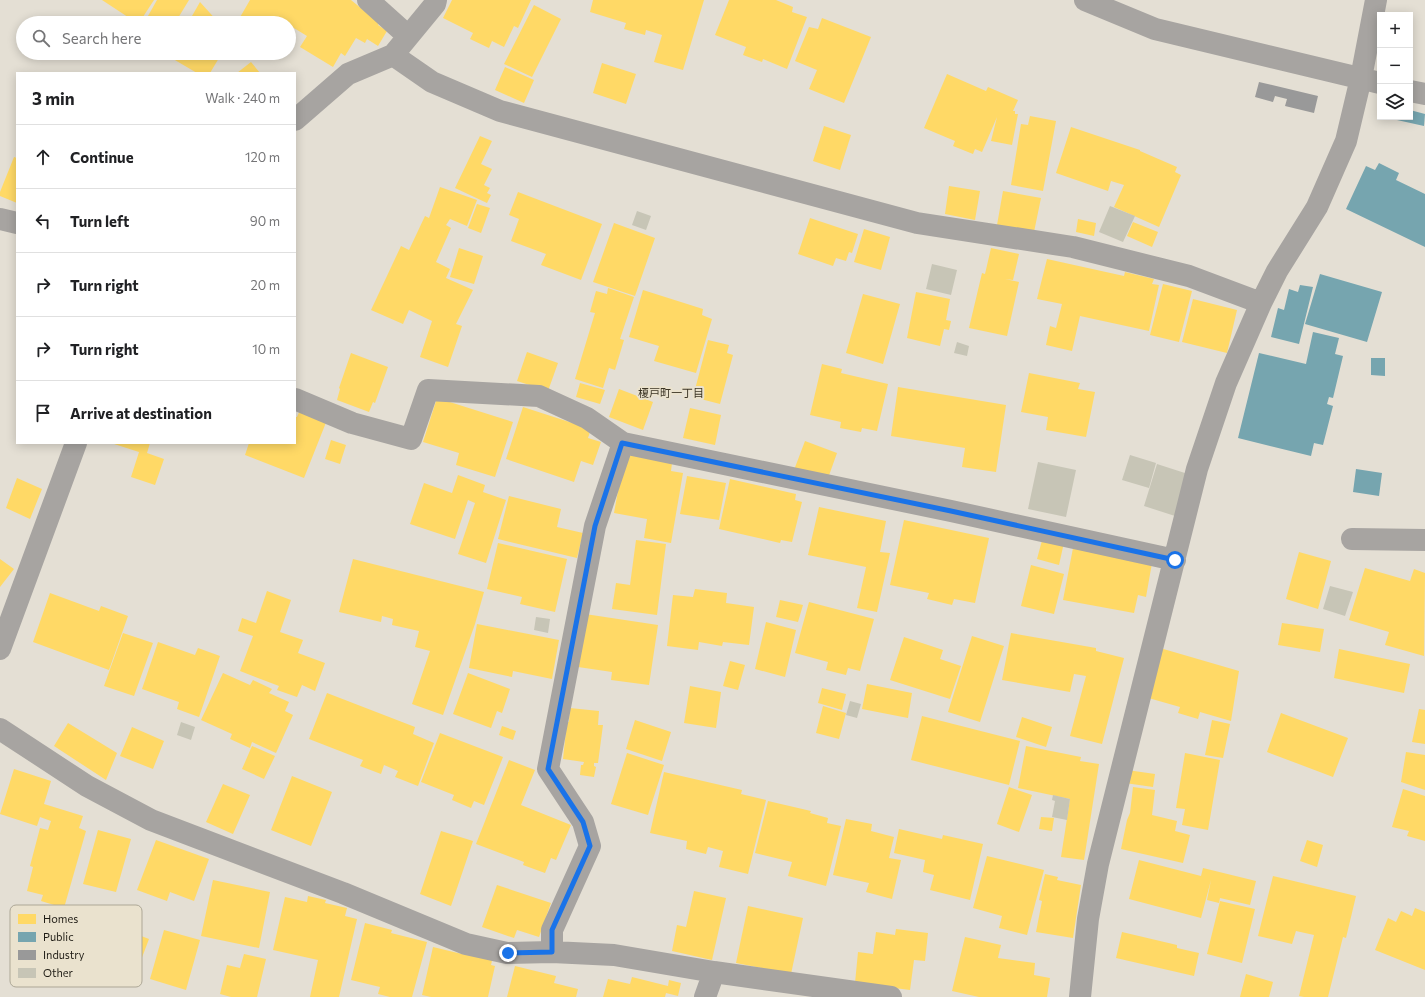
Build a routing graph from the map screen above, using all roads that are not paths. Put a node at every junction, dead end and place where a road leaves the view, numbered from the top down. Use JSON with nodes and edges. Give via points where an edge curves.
{"nodes":[{"id":1,"x":368,"y":0,"type":"edge"},
{"id":2,"x":436,"y":0,"type":"edge"},
{"id":3,"x":1085,"y":0,"type":"edge"},
{"id":4,"x":1376,"y":0,"type":"edge"},
{"id":5,"x":408,"y":36,"type":"junction"},
{"id":6,"x":393,"y":55,"type":"junction"},
{"id":7,"x":1371,"y":81,"type":"edge"},
{"id":8,"x":1413,"y":92,"type":"edge"},
{"id":9,"x":1425,"y":94,"type":"edge"},
{"id":10,"x":296,"y":119,"type":"edge"},
{"id":11,"x":0,"y":219,"type":"edge"},
{"id":12,"x":16,"y":223,"type":"edge"},
{"id":13,"x":1261,"y":302,"type":"junction"},
{"id":14,"x":296,"y":399,"type":"edge"},
{"id":15,"x":622,"y":443,"type":"junction"},
{"id":16,"x":76,"y":444,"type":"edge"},
{"id":17,"x":1352,"y":540,"type":"dead end"},
{"id":18,"x":1425,"y":540,"type":"edge"},
{"id":19,"x":1175,"y":560,"type":"junction"},
{"id":20,"x":0,"y":649,"type":"edge"},
{"id":21,"x":0,"y":729,"type":"edge"},
{"id":22,"x":552,"y":952,"type":"junction"},
{"id":23,"x":714,"y":972,"type":"junction"},
{"id":24,"x":862,"y":995,"type":"edge"},
{"id":25,"x":705,"y":997,"type":"edge"},
{"id":26,"x":891,"y":997,"type":"edge"},
{"id":27,"x":1080,"y":997,"type":"edge"}],
"edges":[{"from":1,"to":5,"type":"street"},
{"from":2,"to":5,"type":"street"},
{"from":3,"to":7,"type":"street","via":[[1155,30]]},
{"from":4,"to":7,"type":"street"},
{"from":5,"to":6,"type":"street"},
{"from":6,"to":10,"type":"street","via":[[348,74]]},
{"from":6,"to":13,"type":"street","via":[[432,82],[500,111],[917,223],[1073,247],[1189,276]]},
{"from":7,"to":13,"type":"street","via":[[1317,207]]},
{"from":8,"to":9,"type":"street"},
{"from":11,"to":12,"type":"street"},
{"from":13,"to":19,"type":"street","via":[[1226,383],[1197,468]]},
{"from":14,"to":15,"type":"street","via":[[352,423],[411,439],[428,390],[539,396],[588,418]]},
{"from":15,"to":19,"type":"street"},
{"from":15,"to":22,"type":"street","via":[[595,526],[548,769],[583,822],[590,846],[552,930]]},
{"from":16,"to":20,"type":"street"},
{"from":17,"to":18,"type":"street"},
{"from":19,"to":27,"type":"street","via":[[1098,864],[1088,920]]},
{"from":21,"to":22,"type":"street","via":[[87,786],[151,820],[343,893],[466,944],[508,953]]},
{"from":22,"to":23,"type":"street","via":[[614,955]]},
{"from":23,"to":24,"type":"street"},
{"from":23,"to":25,"type":"street"},
{"from":24,"to":26,"type":"street"}]}
